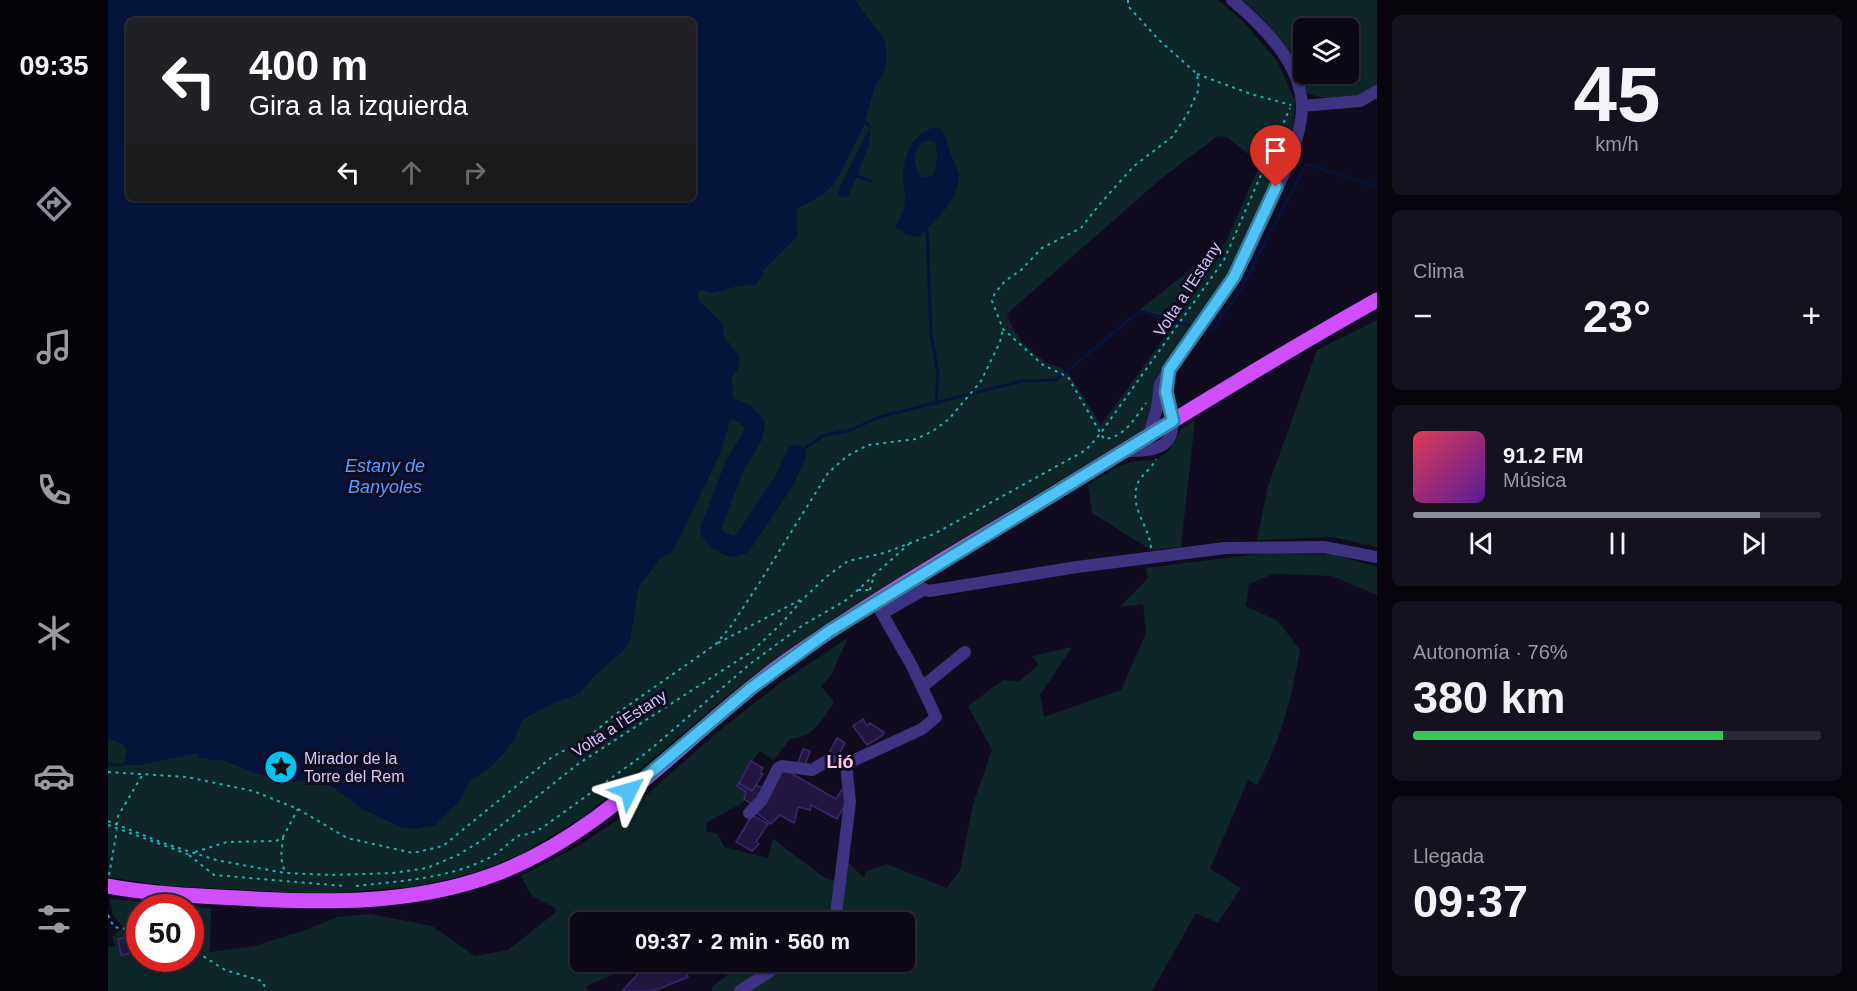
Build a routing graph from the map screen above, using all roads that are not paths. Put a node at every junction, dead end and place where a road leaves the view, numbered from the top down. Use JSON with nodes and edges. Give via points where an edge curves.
{"nodes":[{"id":1,"x":1232,"y":0,"type":"edge"},
{"id":2,"x":1377,"y":92,"type":"edge"},
{"id":3,"x":1297,"y":105,"type":"junction"},
{"id":4,"x":1377,"y":300,"type":"edge"},
{"id":5,"x":1169,"y":370,"type":"junction"},
{"id":6,"x":1168,"y":398,"type":"junction"},
{"id":7,"x":1152,"y":405,"type":"junction"},
{"id":8,"x":1195,"y":407,"type":"junction"},
{"id":9,"x":1173,"y":421,"type":"junction"},
{"id":10,"x":1154,"y":442,"type":"junction"},
{"id":11,"x":1377,"y":557,"type":"edge"},
{"id":12,"x":927,"y":571,"type":"junction"},
{"id":13,"x":908,"y":582,"type":"junction"},
{"id":14,"x":938,"y":589,"type":"junction"},
{"id":15,"x":923,"y":590,"type":"junction"},
{"id":16,"x":879,"y":608,"type":"junction"},
{"id":17,"x":964,"y":652,"type":"dead end"},
{"id":18,"x":922,"y":687,"type":"junction"},
{"id":19,"x":846,"y":764,"type":"junction"},
{"id":20,"x":749,"y":813,"type":"dead end"},
{"id":21,"x":108,"y":886,"type":"edge"},
{"id":22,"x":836,"y":912,"type":"edge"},
{"id":23,"x":769,"y":972,"type":"edge"},
{"id":24,"x":740,"y":991,"type":"edge"}],
"edges":[{"from":1,"to":3,"type":"street","via":[[1279,48],[1295,77]]},
{"from":2,"to":3,"type":"street","via":[[1360,102]]},
{"from":3,"to":5,"type":"street","via":[[1300,129],[1295,144],[1246,257]]},
{"from":4,"to":8,"type":"main road"},
{"from":5,"to":6,"type":"street"},
{"from":5,"to":7,"type":"street"},
{"from":6,"to":8,"type":"street"},
{"from":6,"to":9,"type":"street"},
{"from":7,"to":9,"type":"street"},
{"from":7,"to":10,"type":"street"},
{"from":8,"to":9,"type":"main road"},
{"from":9,"to":10,"type":"main road"},
{"from":10,"to":12,"type":"main road","via":[[1123,452]]},
{"from":11,"to":14,"type":"street","via":[[1324,547],[1225,548]]},
{"from":12,"to":13,"type":"main road"},
{"from":12,"to":14,"type":"street"},
{"from":13,"to":15,"type":"street"},
{"from":13,"to":16,"type":"main road"},
{"from":14,"to":15,"type":"street"},
{"from":15,"to":16,"type":"street"},
{"from":16,"to":18,"type":"street"},
{"from":16,"to":21,"type":"main road","via":[[776,668],[588,824],[492,876],[412,896],[323,902],[165,894]]},
{"from":17,"to":18,"type":"street"},
{"from":18,"to":19,"type":"street","via":[[936,717],[922,729]]},
{"from":19,"to":20,"type":"street","via":[[827,761],[812,770],[782,765],[762,800]]},
{"from":19,"to":22,"type":"street","via":[[850,802]]},
{"from":23,"to":24,"type":"street"}]}
